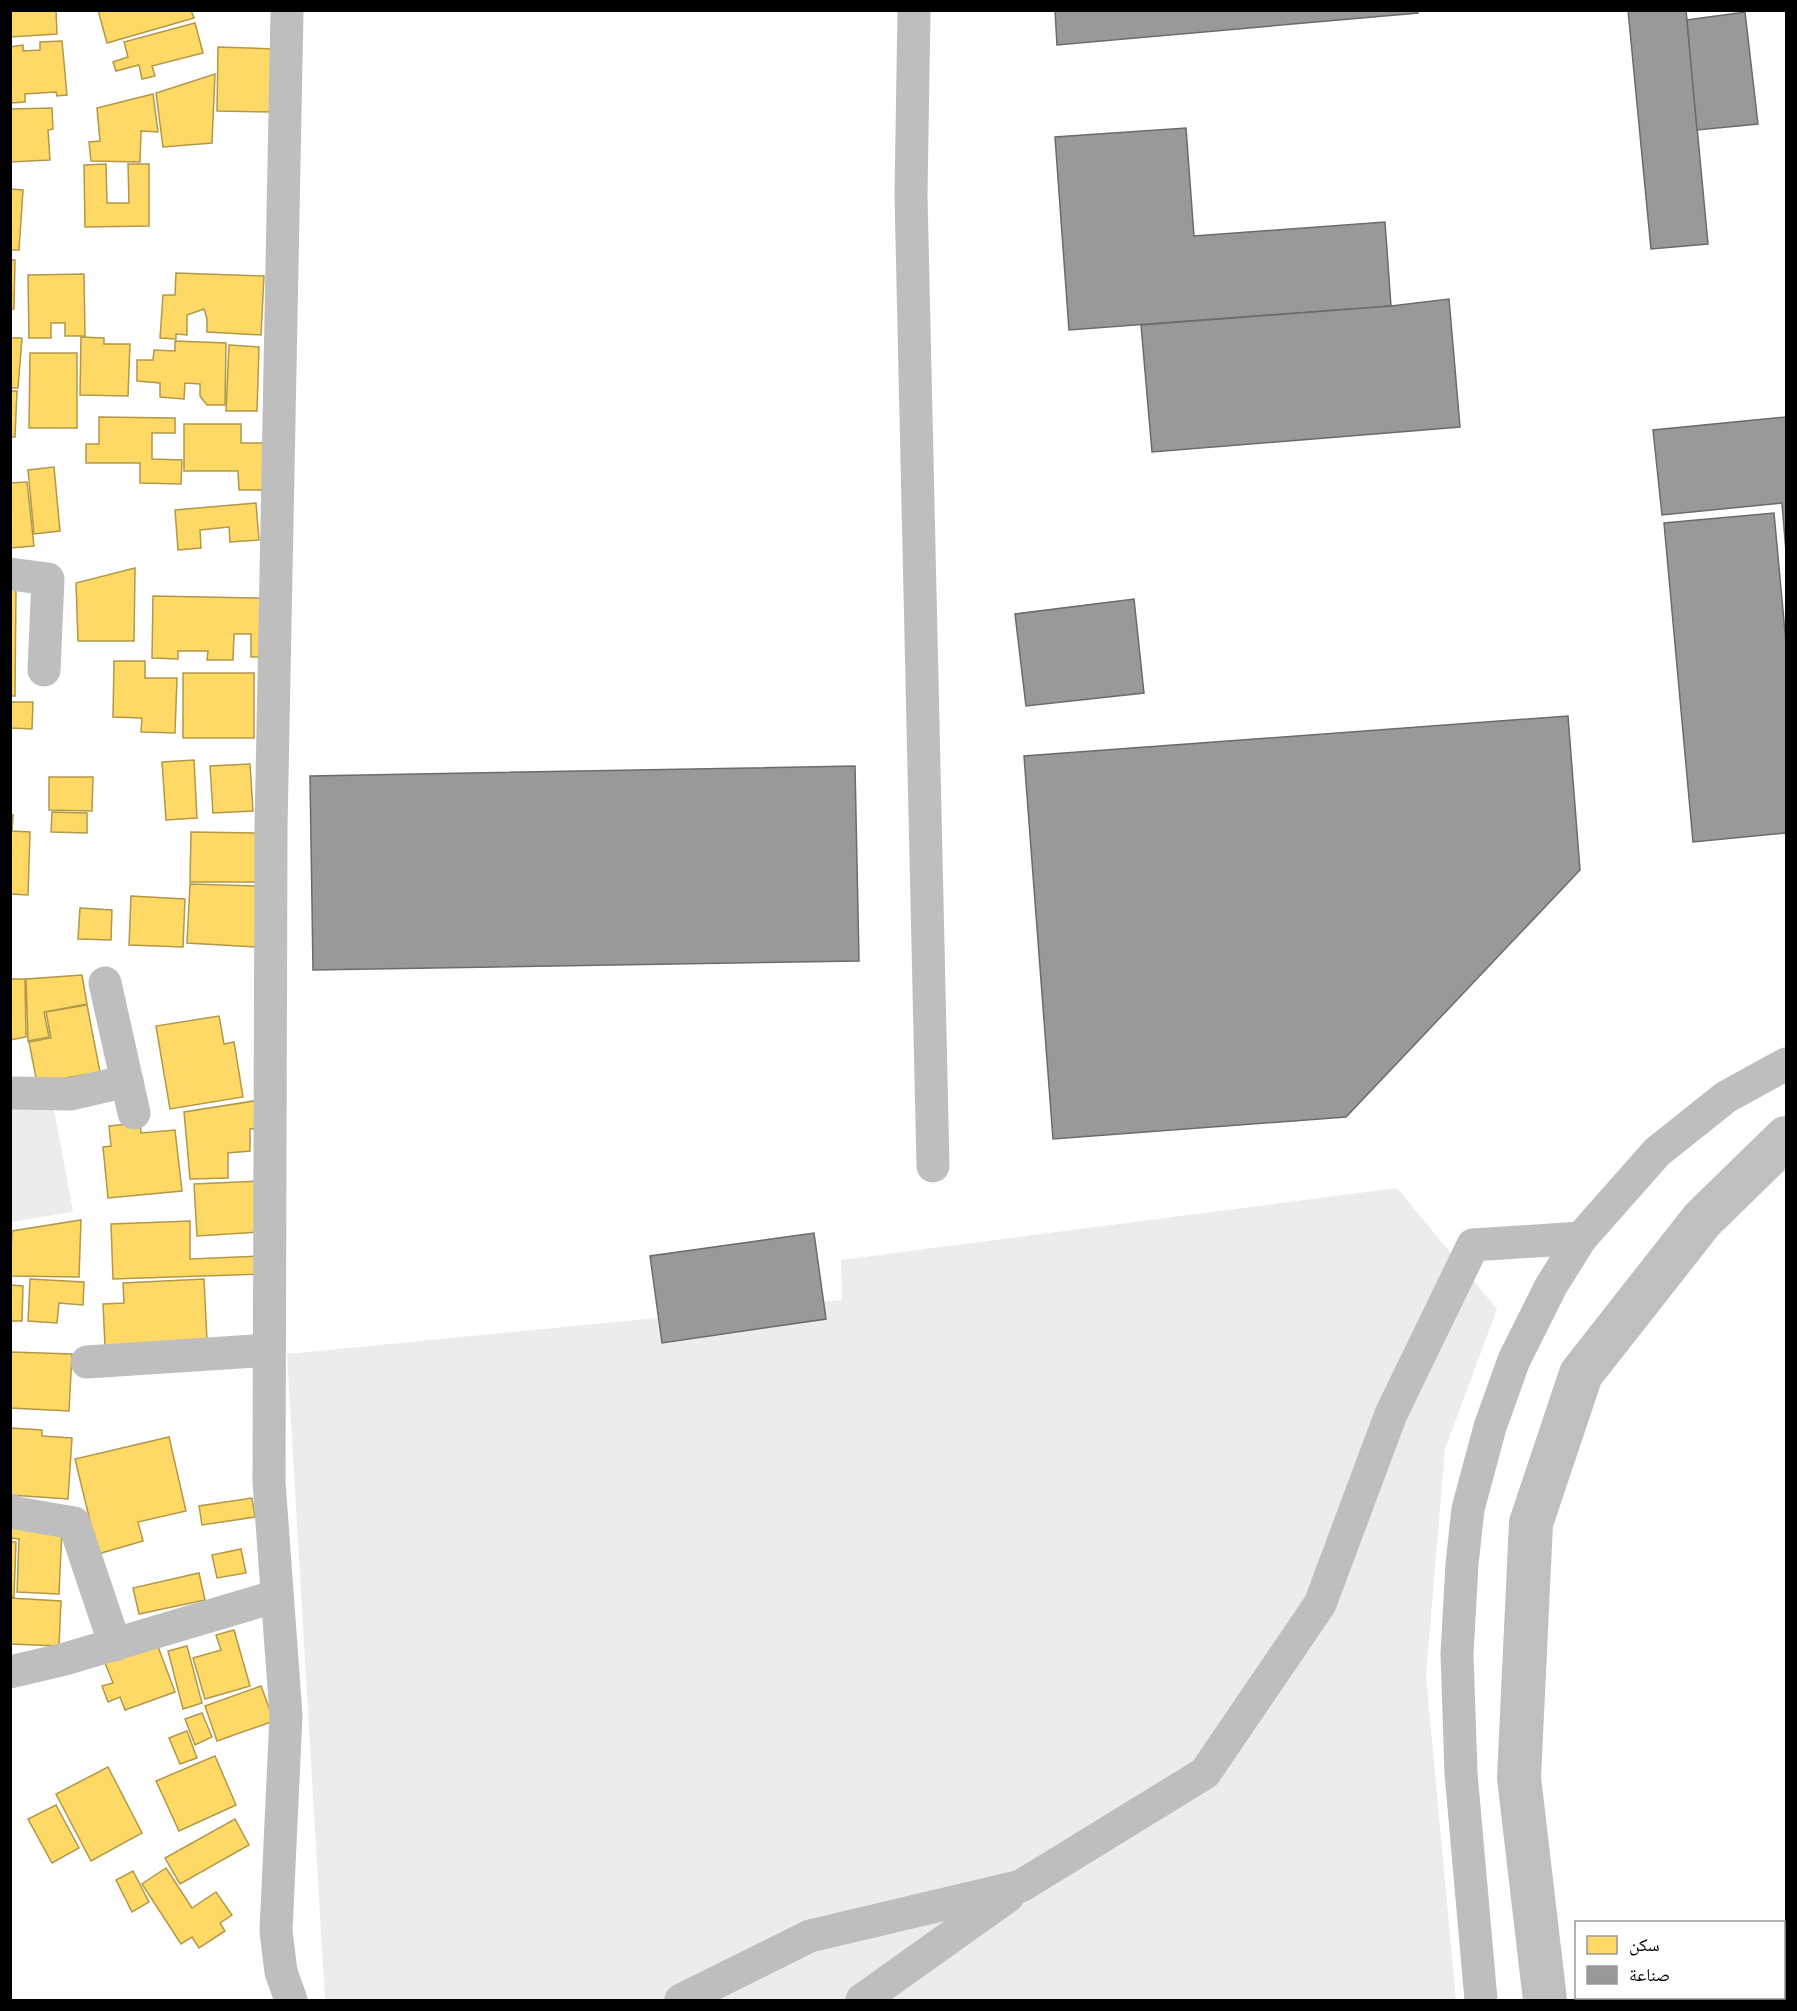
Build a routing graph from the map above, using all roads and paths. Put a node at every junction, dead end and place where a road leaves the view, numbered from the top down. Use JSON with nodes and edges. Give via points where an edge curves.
{"nodes":[{"id":1,"x":288,"y":10,"type":"edge"},
{"id":2,"x":914,"y":10,"type":"edge"},
{"id":3,"x":10,"y":574,"type":"edge"},
{"id":4,"x":44,"y":670,"type":"dead end"},
{"id":5,"x":105,"y":983,"type":"dead end"},
{"id":6,"x":1786,"y":1064,"type":"edge"},
{"id":7,"x":127,"y":1081,"type":"junction"},
{"id":8,"x":10,"y":1093,"type":"edge"},
{"id":9,"x":134,"y":1113,"type":"dead end"},
{"id":10,"x":933,"y":1166,"type":"dead end"},
{"id":11,"x":1581,"y":1238,"type":"junction"},
{"id":12,"x":269,"y":1350,"type":"junction"},
{"id":13,"x":87,"y":1362,"type":"dead end"},
{"id":14,"x":10,"y":1510,"type":"edge"},
{"id":15,"x":277,"y":1596,"type":"junction"},
{"id":16,"x":115,"y":1645,"type":"junction"},
{"id":17,"x":10,"y":1672,"type":"edge"},
{"id":18,"x":1021,"y":1886,"type":"junction"},
{"id":19,"x":291,"y":2001,"type":"edge"},
{"id":20,"x":681,"y":2001,"type":"edge"},
{"id":21,"x":862,"y":2001,"type":"edge"},
{"id":22,"x":1481,"y":2001,"type":"edge"}],
"edges":[{"from":1,"to":12,"type":"street","via":[[271,829]]},
{"from":2,"to":10,"type":"street","via":[[911,207]]},
{"from":3,"to":4,"type":"street","via":[[48,579]]},
{"from":5,"to":7,"type":"street"},
{"from":6,"to":11,"type":"street","via":[[1726,1097],[1657,1152]]},
{"from":7,"to":8,"type":"street","via":[[71,1094]]},
{"from":7,"to":9,"type":"street"},
{"from":11,"to":18,"type":"street","via":[[1473,1245],[1390,1414],[1320,1604],[1205,1773]]},
{"from":11,"to":22,"type":"street","via":[[1551,1286],[1514,1360],[1490,1427],[1468,1509],[1457,1666],[1461,1773]]},
{"from":12,"to":13,"type":"street"},
{"from":12,"to":15,"type":"street","via":[[269,1482]]},
{"from":14,"to":16,"type":"street","via":[[74,1523]]},
{"from":15,"to":16,"type":"street"},
{"from":15,"to":19,"type":"street","via":[[285,1715],[276,1931],[281,1972]]},
{"from":16,"to":17,"type":"street"},
{"from":18,"to":20,"type":"street","via":[[810,1936]]},
{"from":18,"to":21,"type":"street"}]}
